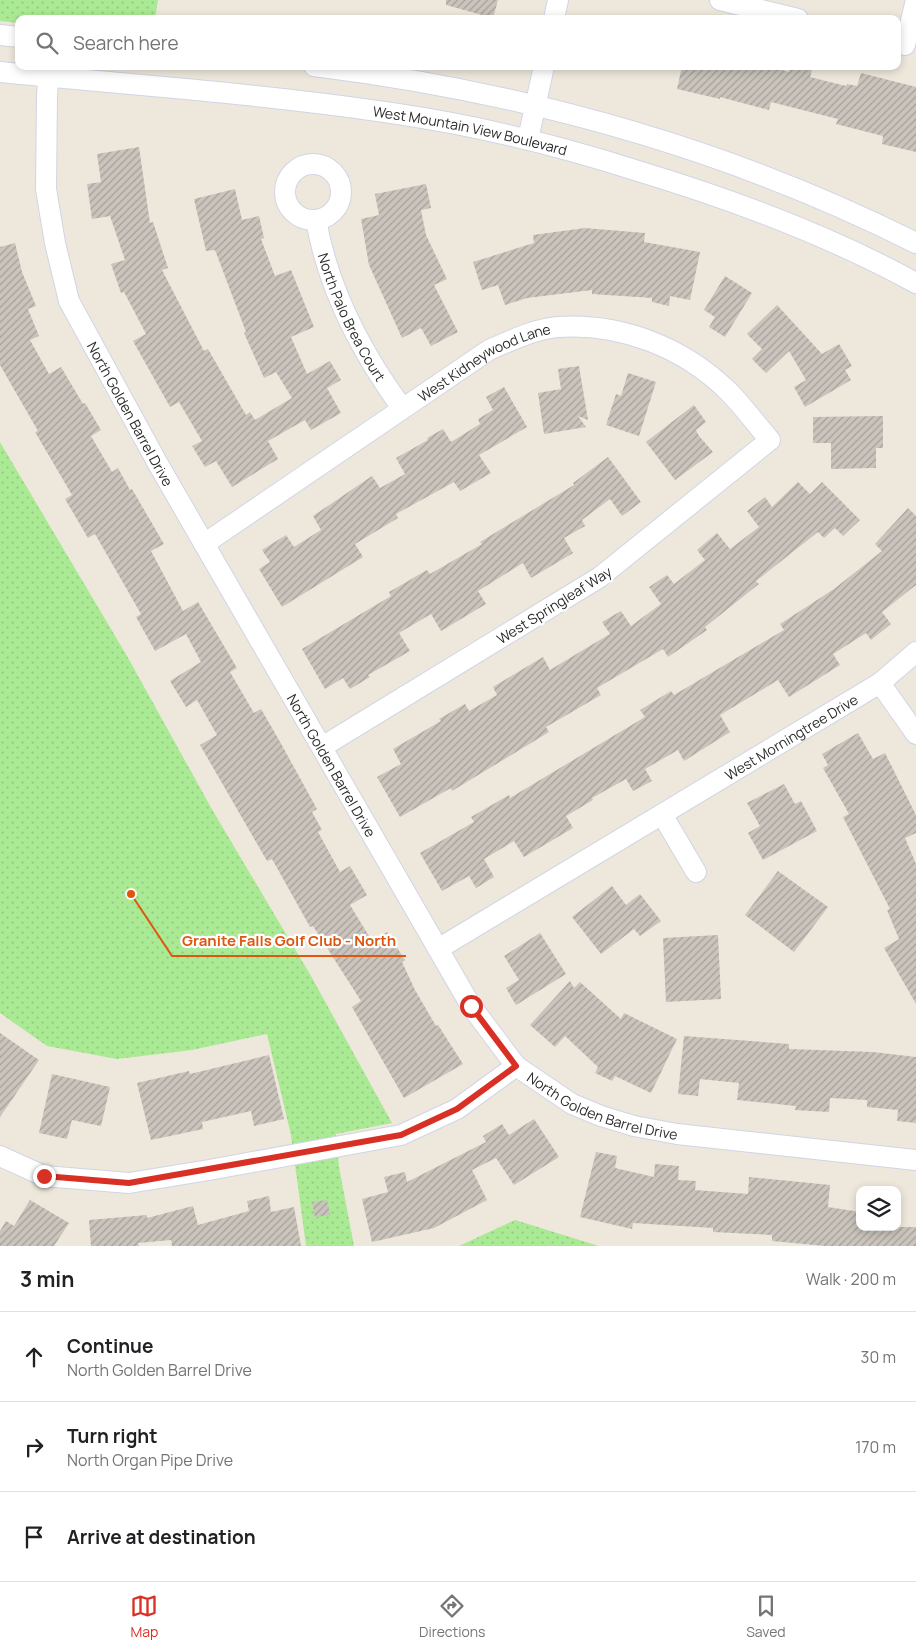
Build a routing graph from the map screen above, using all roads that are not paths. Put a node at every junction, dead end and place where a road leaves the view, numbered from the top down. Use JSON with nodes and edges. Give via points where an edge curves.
{"nodes":[{"id":1,"x":558,"y":0,"type":"edge"},
{"id":2,"x":720,"y":0,"type":"edge"},
{"id":3,"x":916,"y":0,"type":"edge"},
{"id":4,"x":555,"y":15,"type":"edge"},
{"id":5,"x":782,"y":15,"type":"edge"},
{"id":6,"x":0,"y":35,"type":"edge"},
{"id":7,"x":15,"y":37,"type":"edge"},
{"id":8,"x":906,"y":45,"type":"edge"},
{"id":9,"x":342,"y":70,"type":"edge"},
{"id":10,"x":543,"y":70,"type":"edge"},
{"id":11,"x":49,"y":71,"type":"edge"},
{"id":12,"x":0,"y":72,"type":"edge"},
{"id":13,"x":536,"y":106,"type":"junction"},
{"id":14,"x":528,"y":139,"type":"junction"},
{"id":15,"x":316,"y":220,"type":"dead end"},
{"id":16,"x":916,"y":243,"type":"edge"},
{"id":17,"x":916,"y":283,"type":"edge"},
{"id":18,"x":402,"y":408,"type":"junction"},
{"id":19,"x":770,"y":440,"type":"joint"},
{"id":20,"x":204,"y":544,"type":"junction"},
{"id":21,"x":916,"y":652,"type":"edge"},
{"id":22,"x":880,"y":683,"type":"junction"},
{"id":23,"x":916,"y":734,"type":"edge"},
{"id":24,"x":322,"y":748,"type":"junction"},
{"id":25,"x":663,"y":816,"type":"junction"},
{"id":26,"x":696,"y":872,"type":"dead end"},
{"id":27,"x":438,"y":949,"type":"junction"},
{"id":28,"x":516,"y":1066,"type":"junction"},
{"id":29,"x":0,"y":1156,"type":"edge"},
{"id":30,"x":916,"y":1160,"type":"edge"}],
"edges":[{"from":1,"to":4,"type":"street"},
{"from":2,"to":5,"type":"street"},
{"from":3,"to":8,"type":"street"},
{"from":6,"to":7,"type":"street"},
{"from":9,"to":13,"type":"street","via":[[420,81]]},
{"from":10,"to":13,"type":"street"},
{"from":11,"to":12,"type":"street","name":"West Mountain View Boulevard"},
{"from":11,"to":14,"type":"street","name":"West Mountain View Boulevard","via":[[399,114]]},
{"from":11,"to":20,"type":"street","name":"North Golden Barrel Drive","via":[[46,189],[54,243],[69,301]]},
{"from":13,"to":14,"type":"street"},
{"from":13,"to":16,"type":"street","via":[[680,144],[841,206]]},
{"from":14,"to":17,"type":"street","name":"West Mountain View Boulevard","via":[[680,183],[816,233]]},
{"from":15,"to":18,"type":"street","name":"North Palo Brea Court","via":[[320,244],[339,296],[370,362]]},
{"from":18,"to":19,"type":"street","name":"West Kidneywood Lane","via":[[489,350],[524,335],[556,327],[618,330],[670,348],[701,368],[728,391]]},
{"from":18,"to":20,"type":"street","name":"West Kidneywood Lane"},
{"from":19,"to":24,"type":"street","name":"West Springleaf Way","via":[[600,577]]},
{"from":20,"to":24,"type":"street","name":"North Golden Barrel Drive"},
{"from":21,"to":22,"type":"street","name":"West Morningtree Drive"},
{"from":22,"to":23,"type":"street"},
{"from":22,"to":25,"type":"street","name":"West Morningtree Drive"},
{"from":24,"to":27,"type":"street","name":"North Golden Barrel Drive"},
{"from":25,"to":26,"type":"street"},
{"from":25,"to":27,"type":"street","name":"West Morningtree Drive"},
{"from":27,"to":28,"type":"street","name":"North Golden Barrel Drive","via":[[471,1006]]},
{"from":28,"to":29,"type":"street","via":[[457,1109],[401,1135],[209,1170],[129,1183],[44,1176]]},
{"from":28,"to":30,"type":"street","name":"North Golden Barrel Drive","via":[[572,1104],[634,1126],[677,1134]]}]}
